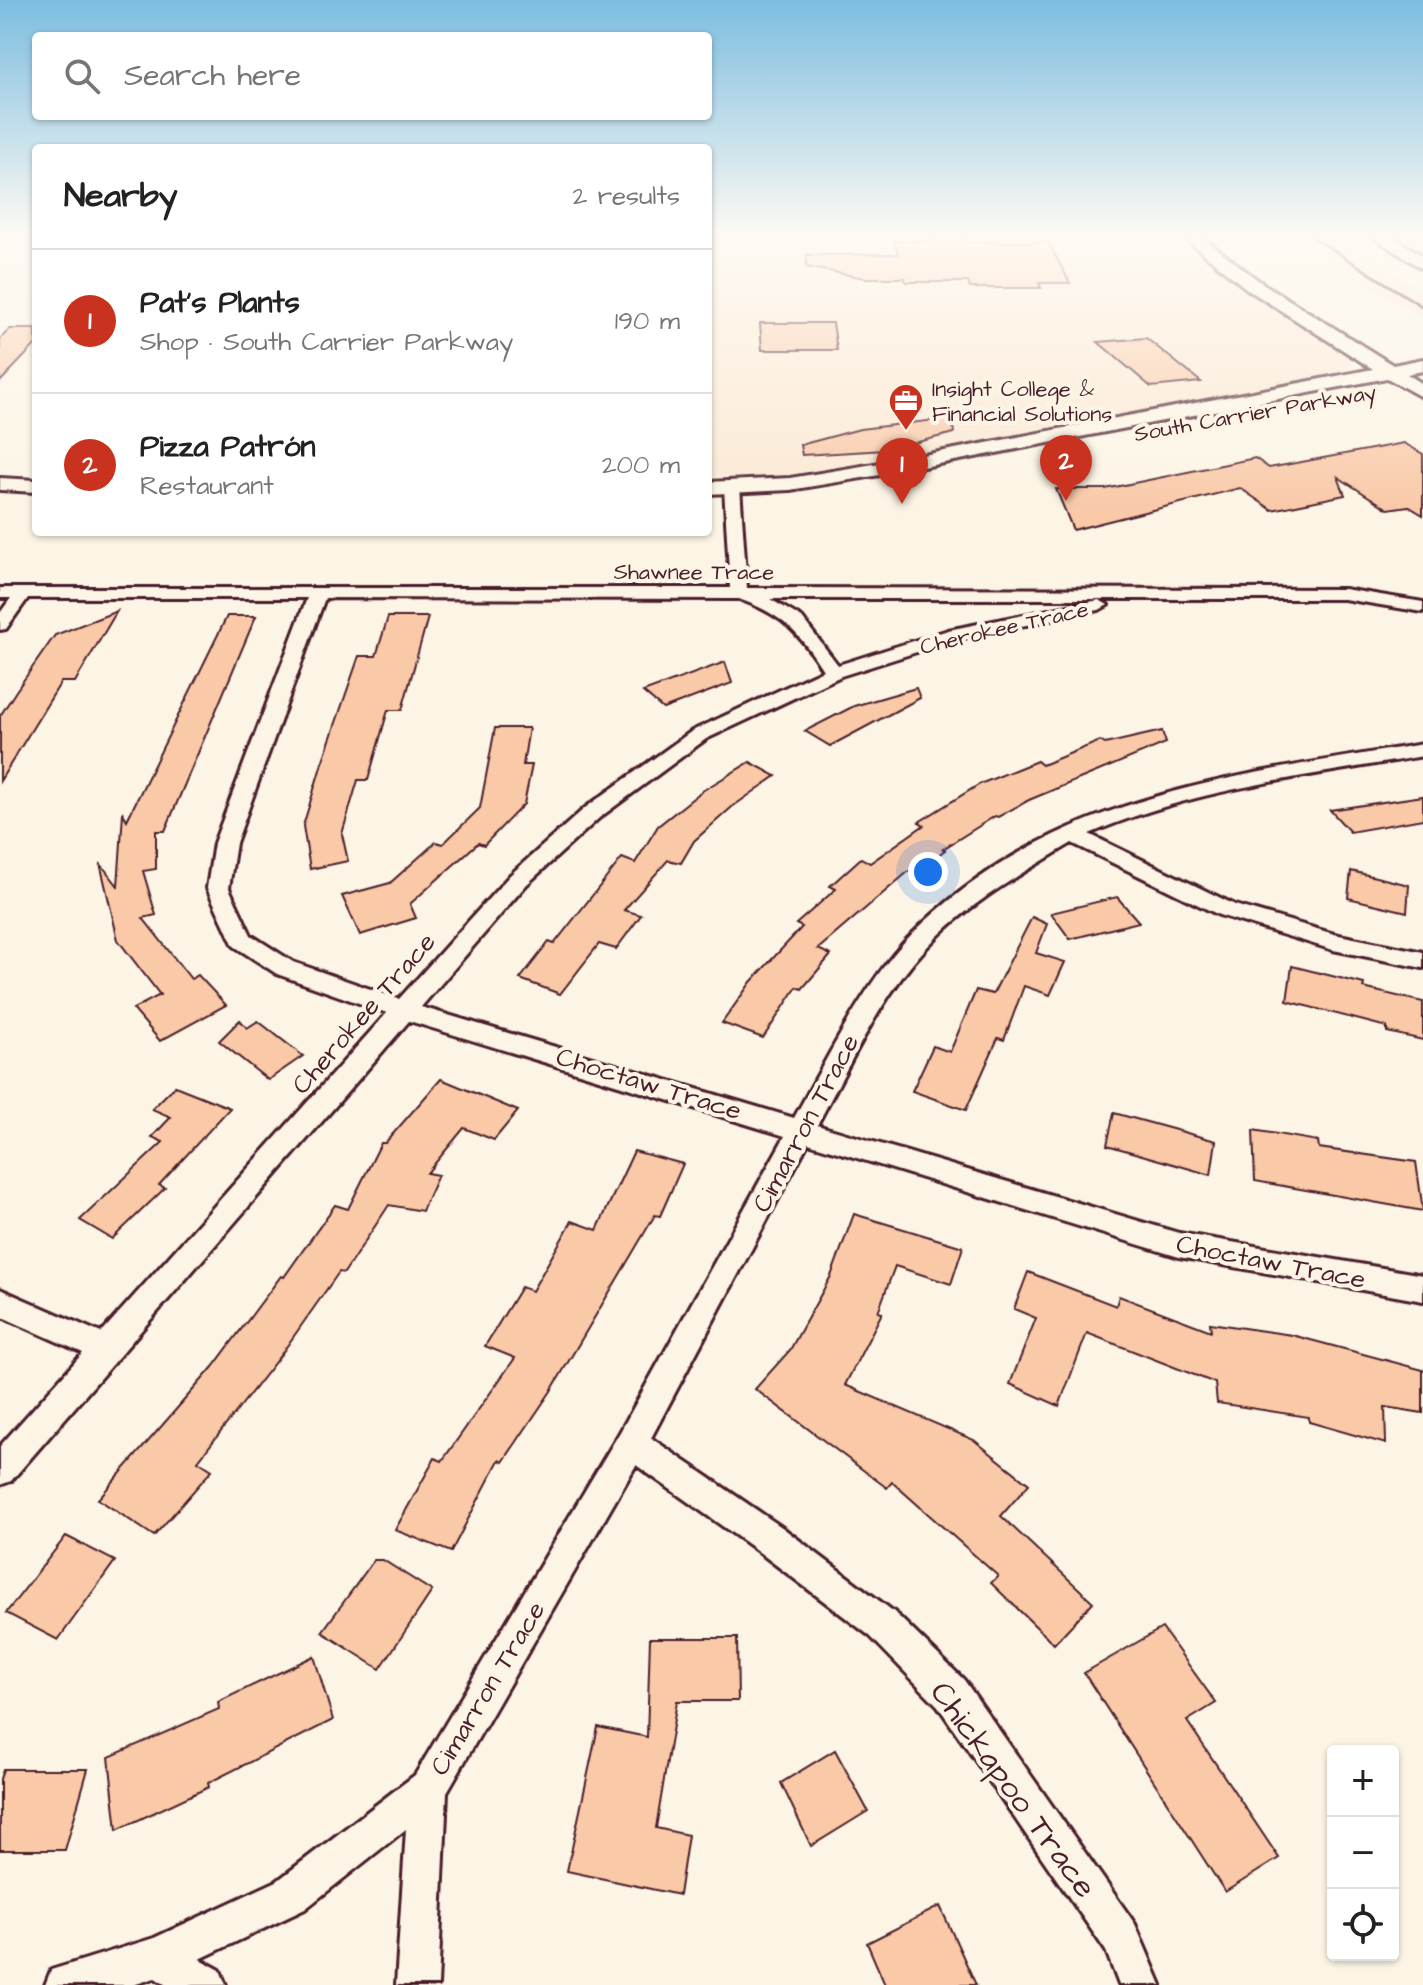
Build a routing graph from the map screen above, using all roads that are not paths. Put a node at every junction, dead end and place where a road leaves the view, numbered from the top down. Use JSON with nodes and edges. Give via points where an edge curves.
{"nodes":[{"id":1,"x":1318,"y":327,"type":"edge"},
{"id":2,"x":1391,"y":349,"type":"dead end"},
{"id":3,"x":1387,"y":371,"type":"junction"},
{"id":4,"x":1420,"y":377,"type":"edge"},
{"id":5,"x":0,"y":484,"type":"edge"},
{"id":6,"x":32,"y":486,"type":"edge"},
{"id":7,"x":712,"y":489,"type":"edge"},
{"id":8,"x":733,"y":495,"type":"junction"},
{"id":9,"x":712,"y":503,"type":"edge"},
{"id":10,"x":0,"y":505,"type":"edge"},
{"id":11,"x":32,"y":507,"type":"edge"},
{"id":12,"x":0,"y":593,"type":"edge"},
{"id":13,"x":23,"y":593,"type":"junction"},
{"id":14,"x":318,"y":593,"type":"junction"},
{"id":15,"x":739,"y":593,"type":"junction"},
{"id":16,"x":1177,"y":594,"type":"junction"},
{"id":17,"x":1423,"y":607,"type":"edge"},
{"id":18,"x":0,"y":625,"type":"edge"},
{"id":19,"x":834,"y":672,"type":"junction"},
{"id":20,"x":1423,"y":750,"type":"edge"},
{"id":21,"x":1071,"y":834,"type":"junction"},
{"id":22,"x":1423,"y":960,"type":"edge"},
{"id":23,"x":403,"y":1010,"type":"junction"},
{"id":24,"x":803,"y":1129,"type":"junction"},
{"id":25,"x":1423,"y":1288,"type":"edge"},
{"id":26,"x":0,"y":1302,"type":"edge"},
{"id":27,"x":105,"y":1349,"type":"junction"},
{"id":28,"x":631,"y":1443,"type":"junction"},
{"id":29,"x":0,"y":1470,"type":"edge"},
{"id":30,"x":428,"y":1788,"type":"junction"},
{"id":31,"x":158,"y":1957,"type":"junction"},
{"id":32,"x":66,"y":1985,"type":"edge"},
{"id":33,"x":205,"y":1985,"type":"edge"},
{"id":34,"x":417,"y":1985,"type":"edge"},
{"id":35,"x":1140,"y":1985,"type":"edge"}],
"edges":[{"from":1,"to":3,"type":"main road"},
{"from":2,"to":4,"type":"main road"},
{"from":3,"to":4,"type":"main road"},
{"from":3,"to":8,"type":"main road","name":"South Carrier Parkway"},
{"from":4,"to":8,"type":"main road","name":"South Carrier Parkway","via":[[874,488]]},
{"from":5,"to":6,"type":"main road"},
{"from":7,"to":8,"type":"main road","name":"South Carrier Parkway"},
{"from":8,"to":9,"type":"main road","name":"South Carrier Parkway"},
{"from":8,"to":15,"type":"street"},
{"from":10,"to":11,"type":"main road"},
{"from":12,"to":13,"type":"street","name":"Shawnee Trace"},
{"from":13,"to":14,"type":"street","name":"Shawnee Trace"},
{"from":13,"to":18,"type":"street"},
{"from":14,"to":15,"type":"street","name":"Shawnee Trace"},
{"from":14,"to":23,"type":"street","name":"Choctaw Trace","via":[[225,843],[218,888],[242,940],[285,968]]},
{"from":15,"to":16,"type":"street","name":"Shawnee Trace"},
{"from":15,"to":19,"type":"street","via":[[778,606],[801,622]]},
{"from":16,"to":17,"type":"street","name":"Shawnee Trace","via":[[1344,594]]},
{"from":16,"to":19,"type":"street","name":"Cherokee Trace","via":[[954,634]]},
{"from":19,"to":23,"type":"street","name":"Cherokee Trace","via":[[699,735],[592,813],[518,880]]},
{"from":20,"to":21,"type":"street","name":"Cimarron Trace","via":[[1194,790]]},
{"from":21,"to":22,"type":"street","via":[[1227,910],[1333,942]]},
{"from":21,"to":24,"type":"street","name":"Cimarron Trace","via":[[974,893],[918,942],[859,1024]]},
{"from":23,"to":24,"type":"street","name":"Choctaw Trace"},
{"from":23,"to":27,"type":"street","name":"Cherokee Trace"},
{"from":24,"to":25,"type":"street","name":"Choctaw Trace","via":[[1179,1245]]},
{"from":24,"to":28,"type":"street","name":"Cimarron Trace"},
{"from":26,"to":27,"type":"street"},
{"from":27,"to":29,"type":"street","name":"Cherokee Trace"},
{"from":28,"to":30,"type":"street","name":"Cimarron Trace"},
{"from":28,"to":35,"type":"street","name":"Chickapoo Trace","via":[[882,1624],[951,1693],[1121,1938]]},
{"from":30,"to":31,"type":"street","name":"Cimarron Trace","via":[[291,1895]]},
{"from":30,"to":34,"type":"street","name":"Cimarron Trace"},
{"from":31,"to":32,"type":"street","name":"Cimarron Trace"},
{"from":31,"to":33,"type":"street"}]}
